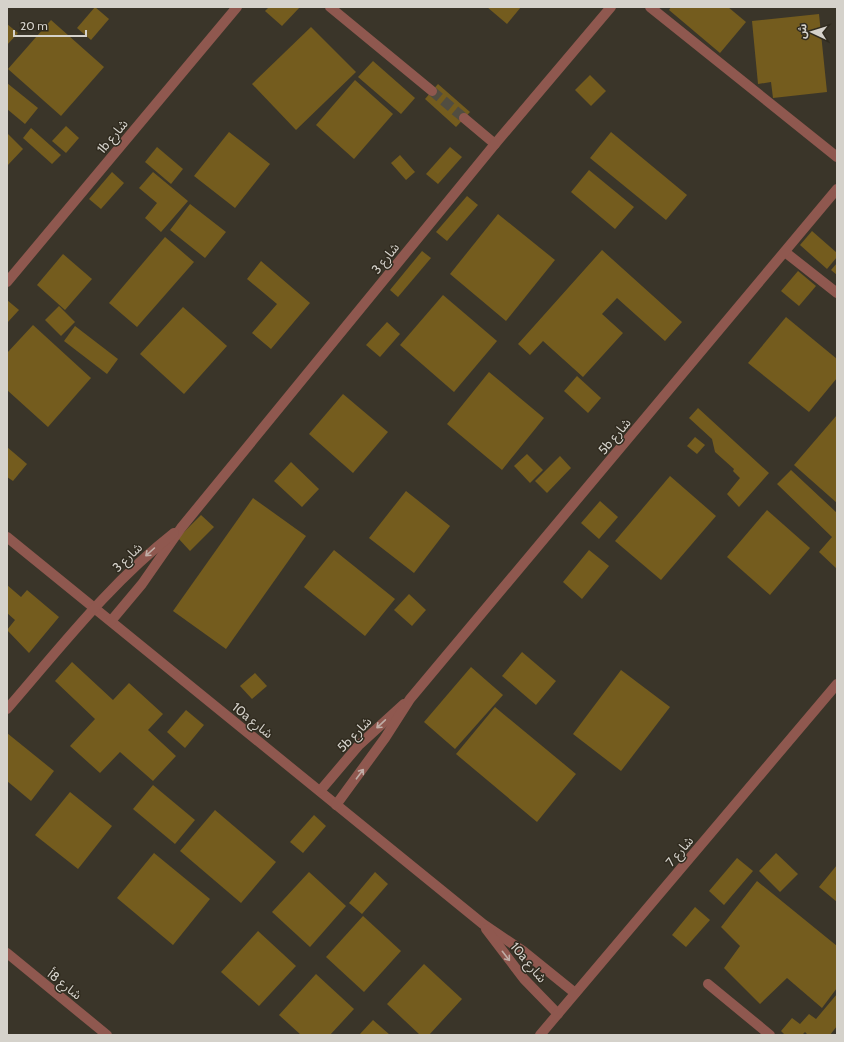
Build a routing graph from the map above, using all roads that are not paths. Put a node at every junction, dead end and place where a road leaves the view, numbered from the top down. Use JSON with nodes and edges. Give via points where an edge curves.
{"nodes":[{"id":1,"x":237,"y":7,"type":"edge"},
{"id":2,"x":330,"y":7,"type":"edge"},
{"id":3,"x":611,"y":7,"type":"edge"},
{"id":4,"x":650,"y":7,"type":"edge"},
{"id":5,"x":432,"y":91,"type":"tunnel mouth"},
{"id":6,"x":464,"y":118,"type":"tunnel mouth"},
{"id":7,"x":496,"y":144,"type":"junction"},
{"id":8,"x":837,"y":157,"type":"edge"},
{"id":9,"x":837,"y":189,"type":"edge"},
{"id":10,"x":785,"y":252,"type":"junction"},
{"id":11,"x":7,"y":282,"type":"edge"},
{"id":12,"x":837,"y":293,"type":"edge"},
{"id":13,"x":181,"y":528,"type":"junction"},
{"id":14,"x":7,"y":537,"type":"edge"},
{"id":15,"x":95,"y":608,"type":"junction"},
{"id":16,"x":110,"y":621,"type":"junction"},
{"id":17,"x":837,"y":684,"type":"edge"},
{"id":18,"x":410,"y":699,"type":"junction"},
{"id":19,"x":7,"y":709,"type":"edge"},
{"id":20,"x":320,"y":792,"type":"junction"},
{"id":21,"x":336,"y":805,"type":"junction"},
{"id":22,"x":483,"y":924,"type":"junction"},
{"id":23,"x":7,"y":953,"type":"edge"},
{"id":24,"x":708,"y":984,"type":"dead end"},
{"id":25,"x":576,"y":993,"type":"junction"},
{"id":26,"x":558,"y":1014,"type":"junction"},
{"id":27,"x":107,"y":1035,"type":"edge"},
{"id":28,"x":540,"y":1035,"type":"edge"},
{"id":29,"x":770,"y":1035,"type":"edge"}],
"edges":[{"from":1,"to":11,"type":"street","name":"1b شارع"},
{"from":2,"to":5,"type":"street"},
{"from":3,"to":7,"type":"street","name":"شارع 3"},
{"from":4,"to":8,"type":"street"},
{"from":6,"to":7,"type":"street"},
{"from":7,"to":13,"type":"street","name":"شارع 3"},
{"from":9,"to":10,"type":"street","name":"5b شارع"},
{"from":10,"to":12,"type":"street"},
{"from":10,"to":18,"type":"street","name":"5b شارع"},
{"from":13,"to":15,"type":"street","name":"شارع 3","one_way":true,"via":[[128,572]]},
{"from":13,"to":16,"type":"street","name":"شارع 3","via":[[146,579]]},
{"from":14,"to":15,"type":"street","name":"10a شارع"},
{"from":15,"to":16,"type":"street","name":"10a شارع"},
{"from":15,"to":19,"type":"street","name":"شارع 3"},
{"from":16,"to":20,"type":"street","name":"10a شارع"},
{"from":17,"to":25,"type":"street","name":"شارع 7"},
{"from":18,"to":20,"type":"street","name":"5b شارع","one_way":true,"via":[[359,745]]},
{"from":21,"to":18,"type":"street","name":"5b شارع","one_way":true},
{"from":20,"to":21,"type":"street","name":"10a شارع"},
{"from":21,"to":22,"type":"street","name":"10a شارع"},
{"from":22,"to":25,"type":"street","name":"10a شارع"},
{"from":22,"to":26,"type":"street","name":"10a شارع","one_way":true,"via":[[524,979]]},
{"from":23,"to":27,"type":"street","name":"شارع 8أ"},
{"from":24,"to":29,"type":"street"},
{"from":25,"to":26,"type":"street","name":"شارع 7"},
{"from":26,"to":28,"type":"street","name":"شارع 7"}]}
